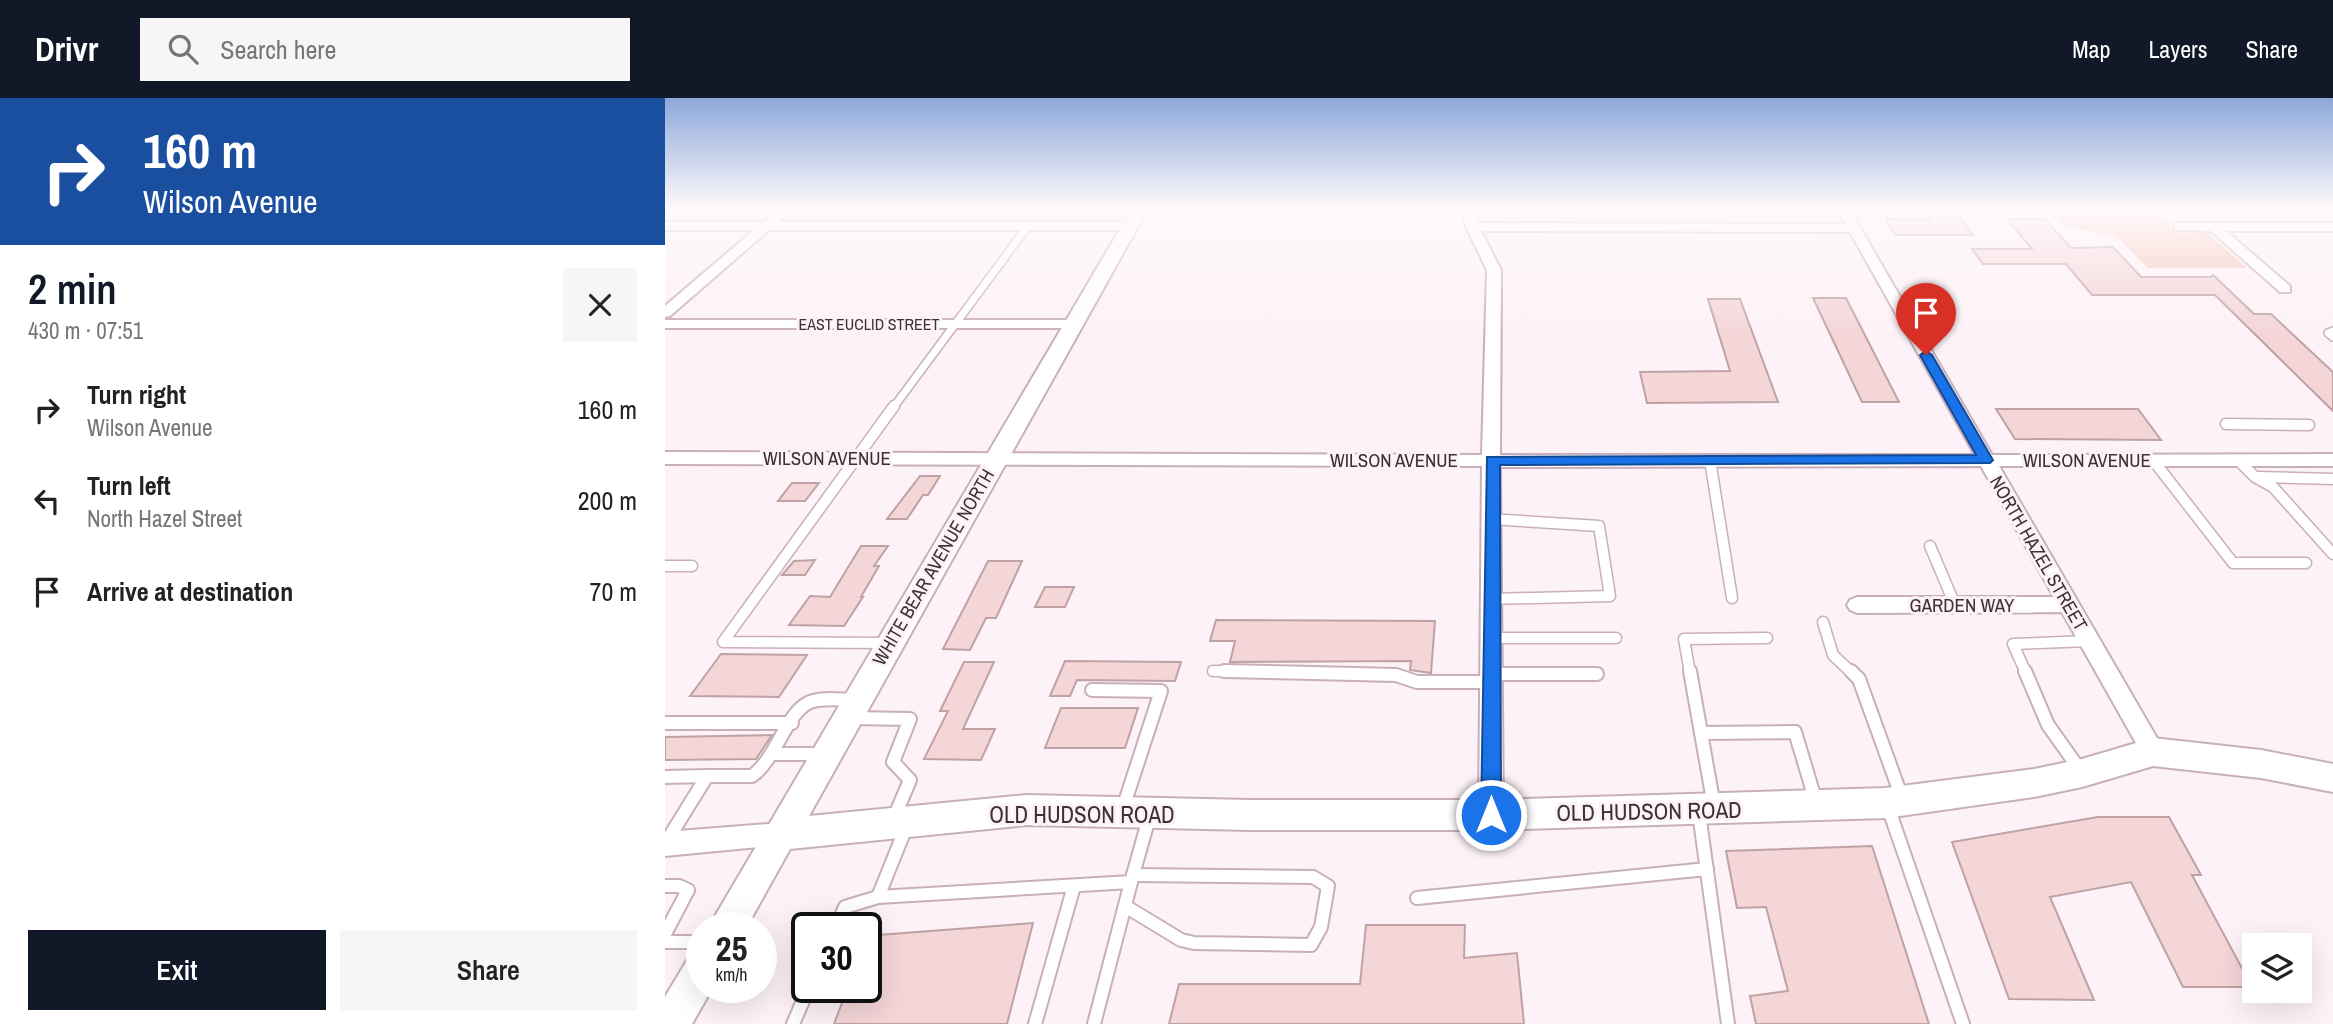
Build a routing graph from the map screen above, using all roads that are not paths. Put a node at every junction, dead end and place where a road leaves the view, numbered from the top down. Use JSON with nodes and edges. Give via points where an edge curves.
{"nodes":[{"id":1,"x":738,"y":250,"type":"edge"},
{"id":2,"x":1010,"y":250,"type":"edge"},
{"id":3,"x":1116,"y":250,"type":"edge"},
{"id":4,"x":1484,"y":250,"type":"edge"},
{"id":5,"x":1866,"y":250,"type":"edge"},
{"id":6,"x":2241,"y":250,"type":"edge"},
{"id":7,"x":2285,"y":289,"type":"dead end"},
{"id":8,"x":665,"y":313,"type":"edge"},
{"id":9,"x":665,"y":324,"type":"edge"},
{"id":10,"x":956,"y":324,"type":"junction"},
{"id":11,"x":1073,"y":324,"type":"junction"},
{"id":12,"x":2333,"y":331,"type":"edge"},
{"id":13,"x":2333,"y":337,"type":"edge"},
{"id":14,"x":2226,"y":424,"type":"dead end"},
{"id":15,"x":2309,"y":425,"type":"dead end"},
{"id":16,"x":665,"y":457,"type":"edge"},
{"id":17,"x":857,"y":458,"type":"junction"},
{"id":18,"x":996,"y":458,"type":"junction"},
{"id":19,"x":1492,"y":460,"type":"junction"},
{"id":20,"x":1710,"y":460,"type":"junction"},
{"id":21,"x":1985,"y":460,"type":"junction"},
{"id":22,"x":2153,"y":460,"type":"junction"},
{"id":23,"x":2238,"y":460,"type":"junction"},
{"id":24,"x":2333,"y":460,"type":"edge"},
{"id":25,"x":2255,"y":477,"type":"junction"},
{"id":26,"x":2333,"y":479,"type":"edge"},
{"id":27,"x":1490,"y":519,"type":"junction"},
{"id":28,"x":1930,"y":546,"type":"dead end"},
{"id":29,"x":2333,"y":554,"type":"edge"},
{"id":30,"x":2306,"y":563,"type":"dead end"},
{"id":31,"x":665,"y":566,"type":"edge"},
{"id":32,"x":692,"y":566,"type":"dead end"},
{"id":33,"x":1732,"y":598,"type":"dead end"},
{"id":34,"x":1490,"y":599,"type":"junction"},
{"id":35,"x":2068,"y":604,"type":"junction"},
{"id":36,"x":1857,"y":605,"type":"dead end"},
{"id":37,"x":1955,"y":605,"type":"junction"},
{"id":38,"x":1823,"y":622,"type":"dead end"},
{"id":39,"x":1491,"y":638,"type":"junction"},
{"id":40,"x":1616,"y":638,"type":"dead end"},
{"id":41,"x":1767,"y":638,"type":"dead end"},
{"id":42,"x":2089,"y":641,"type":"junction"},
{"id":43,"x":890,"y":643,"type":"junction"},
{"id":44,"x":1213,"y":671,"type":"dead end"},
{"id":45,"x":1597,"y":674,"type":"dead end"},
{"id":46,"x":1492,"y":678,"type":"junction"},
{"id":47,"x":1092,"y":690,"type":"dead end"},
{"id":48,"x":852,"y":709,"type":"junction"},
{"id":49,"x":665,"y":723,"type":"edge"},
{"id":50,"x":792,"y":723,"type":"junction"},
{"id":51,"x":1701,"y":733,"type":"junction"},
{"id":52,"x":2153,"y":752,"type":"junction"},
{"id":53,"x":774,"y":754,"type":"junction"},
{"id":54,"x":825,"y":754,"type":"junction"},
{"id":55,"x":2082,"y":774,"type":"junction"},
{"id":56,"x":707,"y":776,"type":"junction"},
{"id":57,"x":665,"y":777,"type":"edge"},
{"id":58,"x":2333,"y":778,"type":"edge"},
{"id":59,"x":1895,"y":803,"type":"junction"},
{"id":60,"x":1818,"y":806,"type":"junction"},
{"id":61,"x":1707,"y":810,"type":"junction"},
{"id":62,"x":1136,"y":812,"type":"junction"},
{"id":63,"x":1491,"y":815,"type":"junction"},
{"id":64,"x":900,"y":822,"type":"junction"},
{"id":65,"x":780,"y":834,"type":"junction"},
{"id":66,"x":665,"y":844,"type":"edge"},
{"id":67,"x":1707,"y":869,"type":"junction"},
{"id":68,"x":1132,"y":878,"type":"junction"},
{"id":69,"x":665,"y":886,"type":"edge"},
{"id":70,"x":1073,"y":886,"type":"junction"},
{"id":71,"x":878,"y":898,"type":"junction"},
{"id":72,"x":1417,"y":898,"type":"dead end"},
{"id":73,"x":1125,"y":906,"type":"junction"},
{"id":74,"x":735,"y":912,"type":"edge"},
{"id":75,"x":843,"y":912,"type":"edge"},
{"id":76,"x":665,"y":934,"type":"edge"},
{"id":77,"x":665,"y":942,"type":"edge"},
{"id":78,"x":686,"y":942,"type":"edge"},
{"id":79,"x":686,"y":998,"type":"edge"},
{"id":80,"x":803,"y":1003,"type":"edge"},
{"id":81,"x":671,"y":1024,"type":"edge"},
{"id":82,"x":793,"y":1024,"type":"edge"},
{"id":83,"x":1035,"y":1024,"type":"edge"},
{"id":84,"x":1094,"y":1024,"type":"edge"},
{"id":85,"x":1728,"y":1024,"type":"edge"},
{"id":86,"x":1963,"y":1024,"type":"edge"}],
"edges":[{"from":1,"to":8,"type":"street"},
{"from":2,"to":10,"type":"lane"},
{"from":3,"to":11,"type":"street","name":"WHITE BEAR AVENUE NORTH"},
{"from":4,"to":19,"type":"street","via":[[1494,270]]},
{"from":5,"to":21,"type":"street","name":"NORTH HAZEL STREET"},
{"from":6,"to":7,"type":"street"},
{"from":9,"to":10,"type":"street","name":"EAST EUCLID STREET"},
{"from":10,"to":11,"type":"street","name":"EAST EUCLID STREET"},
{"from":10,"to":17,"type":"lane"},
{"from":11,"to":18,"type":"street","name":"WHITE BEAR AVENUE NORTH"},
{"from":12,"to":13,"type":"lane","via":[[2328,333]]},
{"from":14,"to":15,"type":"lane"},
{"from":16,"to":17,"type":"street","name":"WILSON AVENUE"},
{"from":17,"to":18,"type":"street","name":"WILSON AVENUE"},
{"from":17,"to":43,"type":"lane","via":[[723,642]]},
{"from":18,"to":19,"type":"street","name":"WILSON AVENUE"},
{"from":18,"to":43,"type":"street","name":"WHITE BEAR AVENUE NORTH"},
{"from":19,"to":20,"type":"street","name":"WILSON AVENUE"},
{"from":19,"to":27,"type":"street"},
{"from":20,"to":21,"type":"street","name":"WILSON AVENUE"},
{"from":20,"to":33,"type":"lane"},
{"from":21,"to":22,"type":"street","name":"WILSON AVENUE"},
{"from":21,"to":35,"type":"street","name":"NORTH HAZEL STREET"},
{"from":22,"to":23,"type":"street","name":"WILSON AVENUE"},
{"from":22,"to":30,"type":"lane","via":[[2233,563]]},
{"from":23,"to":24,"type":"street","name":"WILSON AVENUE"},
{"from":23,"to":25,"type":"lane"},
{"from":25,"to":26,"type":"lane"},
{"from":25,"to":29,"type":"lane","via":[[2273,487]]},
{"from":27,"to":34,"type":"street"},
{"from":27,"to":34,"type":"lane","via":[[1599,526],[1610,596]]},
{"from":28,"to":37,"type":"lane"},
{"from":31,"to":32,"type":"lane"},
{"from":34,"to":39,"type":"street"},
{"from":35,"to":37,"type":"street","name":"GARDEN WAY"},
{"from":35,"to":42,"type":"street","name":"NORTH HAZEL STREET"},
{"from":36,"to":37,"type":"street","name":"GARDEN WAY"},
{"from":38,"to":59,"type":"lane","via":[[1833,655],[1859,679]]},
{"from":39,"to":40,"type":"lane"},
{"from":39,"to":46,"type":"street"},
{"from":41,"to":51,"type":"lane","via":[[1684,639]]},
{"from":42,"to":52,"type":"street","name":"NORTH HAZEL STREET"},
{"from":42,"to":55,"type":"lane","via":[[2013,644],[2048,725]]},
{"from":43,"to":48,"type":"street","name":"WHITE BEAR AVENUE NORTH"},
{"from":44,"to":46,"type":"lane","via":[[1396,675],[1417,682]]},
{"from":45,"to":46,"type":"lane"},
{"from":46,"to":63,"type":"street"},
{"from":47,"to":62,"type":"lane","via":[[1161,691]]},
{"from":48,"to":50,"type":"lane","via":[[808,703]]},
{"from":48,"to":54,"type":"street","name":"WHITE BEAR AVENUE NORTH"},
{"from":48,"to":64,"type":"lane","via":[[910,719],[893,762],[910,780]]},
{"from":49,"to":50,"type":"lane"},
{"from":50,"to":53,"type":"lane"},
{"from":51,"to":60,"type":"lane","via":[[1795,732]]},
{"from":51,"to":61,"type":"lane"},
{"from":52,"to":55,"type":"street","name":"OLD HUDSON ROAD"},
{"from":52,"to":58,"type":"street","name":"OLD HUDSON ROAD","via":[[2261,764]]},
{"from":53,"to":54,"type":"lane"},
{"from":53,"to":56,"type":"lane","via":[[752,776]]},
{"from":54,"to":65,"type":"street","name":"WHITE BEAR AVENUE NORTH"},
{"from":55,"to":59,"type":"street","name":"OLD HUDSON ROAD"},
{"from":56,"to":57,"type":"lane"},
{"from":56,"to":66,"type":"lane"},
{"from":59,"to":60,"type":"street","name":"OLD HUDSON ROAD"},
{"from":59,"to":86,"type":"lane"},
{"from":60,"to":61,"type":"street","name":"OLD HUDSON ROAD"},
{"from":61,"to":63,"type":"street","name":"OLD HUDSON ROAD"},
{"from":61,"to":67,"type":"lane"},
{"from":62,"to":63,"type":"street","name":"OLD HUDSON ROAD"},
{"from":62,"to":64,"type":"street","name":"OLD HUDSON ROAD","via":[[1027,810]]},
{"from":62,"to":68,"type":"lane"},
{"from":64,"to":65,"type":"street","name":"OLD HUDSON ROAD"},
{"from":64,"to":71,"type":"lane"},
{"from":65,"to":66,"type":"street","name":"OLD HUDSON ROAD"},
{"from":65,"to":74,"type":"street","name":"WHITE BEAR AVENUE NORTH"},
{"from":67,"to":72,"type":"lane"},
{"from":67,"to":85,"type":"lane"},
{"from":68,"to":70,"type":"lane"},
{"from":68,"to":73,"type":"lane"},
{"from":68,"to":73,"type":"lane","via":[[1313,877],[1328,886],[1321,927],[1311,945],[1194,943]]},
{"from":69,"to":76,"type":"lane","via":[[688,890]]},
{"from":70,"to":71,"type":"lane"},
{"from":70,"to":83,"type":"lane"},
{"from":71,"to":75,"type":"lane","via":[[845,907]]},
{"from":73,"to":84,"type":"lane"},
{"from":77,"to":78,"type":"lane"},
{"from":79,"to":81,"type":"street"},
{"from":80,"to":82,"type":"lane"}]}
